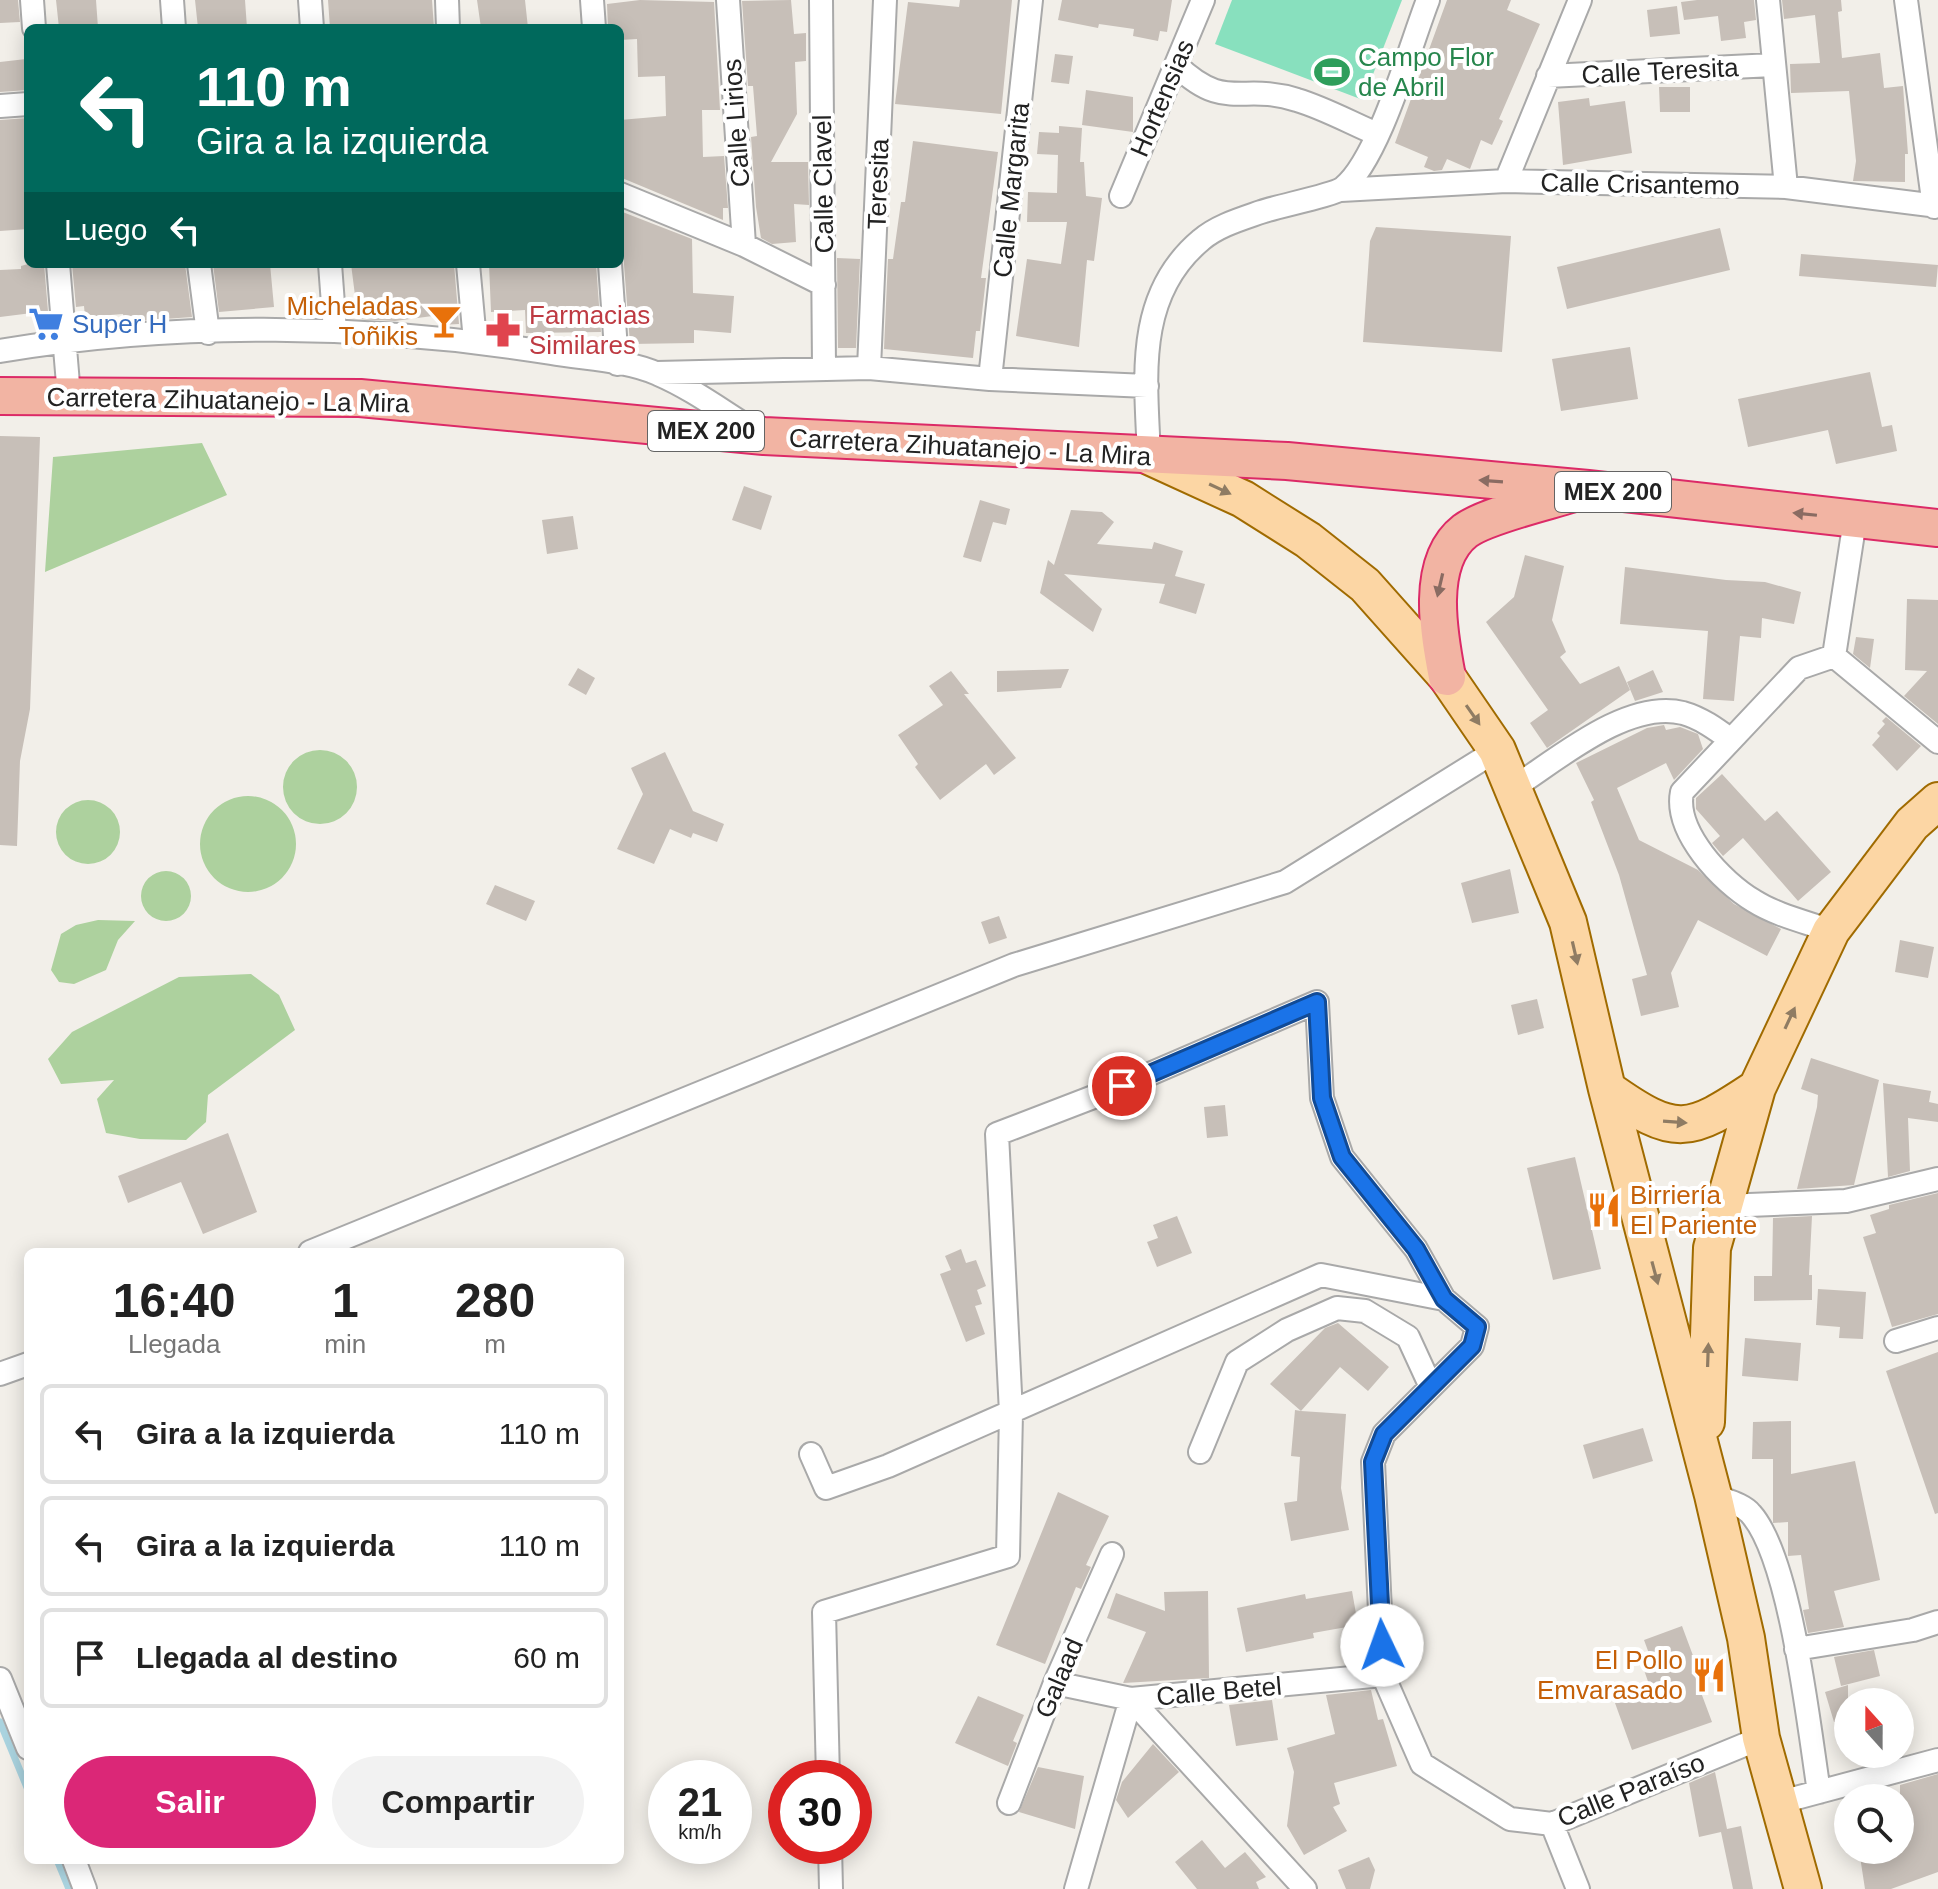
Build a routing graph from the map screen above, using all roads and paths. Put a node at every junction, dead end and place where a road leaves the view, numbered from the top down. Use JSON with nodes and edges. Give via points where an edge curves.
{"nodes":[{"id":1,"x":32,"y":0,"type":"edge"},
{"id":2,"x":172,"y":0,"type":"edge"},
{"id":3,"x":310,"y":0,"type":"edge"},
{"id":4,"x":447,"y":0,"type":"edge"},
{"id":5,"x":592,"y":0,"type":"edge"},
{"id":6,"x":728,"y":0,"type":"edge"},
{"id":7,"x":821,"y":0,"type":"edge"},
{"id":8,"x":885,"y":0,"type":"edge"},
{"id":9,"x":1031,"y":0,"type":"edge"},
{"id":10,"x":1203,"y":0,"type":"edge"},
{"id":11,"x":1428,"y":0,"type":"edge"},
{"id":12,"x":1580,"y":0,"type":"edge"},
{"id":13,"x":1768,"y":0,"type":"edge"},
{"id":14,"x":1906,"y":0,"type":"edge"},
{"id":15,"x":34,"y":24,"type":"edge"},
{"id":16,"x":174,"y":24,"type":"edge"},
{"id":17,"x":312,"y":24,"type":"edge"},
{"id":18,"x":448,"y":24,"type":"edge"},
{"id":19,"x":594,"y":24,"type":"edge"},
{"id":20,"x":1176,"y":65,"type":"junction"},
{"id":21,"x":1773,"y":65,"type":"junction"},
{"id":22,"x":1548,"y":76,"type":"junction"},
{"id":23,"x":24,"y":104,"type":"edge"},
{"id":24,"x":0,"y":106,"type":"edge"},
{"id":25,"x":1377,"y":134,"type":"junction"},
{"id":26,"x":1506,"y":181,"type":"junction"},
{"id":27,"x":1786,"y":187,"type":"junction"},
{"id":28,"x":1341,"y":190,"type":"junction"},
{"id":29,"x":624,"y":196,"type":"edge"},
{"id":30,"x":1121,"y":196,"type":"dead end"},
{"id":31,"x":1936,"y":206,"type":"edge"},
{"id":32,"x":744,"y":245,"type":"junction"},
{"id":33,"x":58,"y":268,"type":"edge"},
{"id":34,"x":200,"y":268,"type":"edge"},
{"id":35,"x":330,"y":268,"type":"edge"},
{"id":36,"x":468,"y":268,"type":"edge"},
{"id":37,"x":610,"y":268,"type":"edge"},
{"id":38,"x":824,"y":285,"type":"junction"},
{"id":39,"x":335,"y":331,"type":"junction"},
{"id":40,"x":208,"y":333,"type":"junction"},
{"id":41,"x":66,"y":340,"type":"junction"},
{"id":42,"x":475,"y":341,"type":"junction"},
{"id":43,"x":0,"y":351,"type":"edge"},
{"id":44,"x":617,"y":364,"type":"junction"},
{"id":45,"x":824,"y":367,"type":"junction"},
{"id":46,"x":869,"y":368,"type":"junction"},
{"id":47,"x":657,"y":373,"type":"junction"},
{"id":48,"x":990,"y":379,"type":"junction"},
{"id":49,"x":1147,"y":386,"type":"junction"},
{"id":50,"x":0,"y":396,"type":"edge"},
{"id":51,"x":69,"y":396,"type":"junction"},
{"id":52,"x":764,"y":436,"type":"junction"},
{"id":53,"x":1149,"y":456,"type":"junction"},
{"id":54,"x":1588,"y":489,"type":"junction"},
{"id":55,"x":1855,"y":520,"type":"junction"},
{"id":56,"x":1938,"y":528,"type":"edge"},
{"id":57,"x":1834,"y":656,"type":"junction"},
{"id":58,"x":1447,"y":677,"type":"junction"},
{"id":59,"x":1731,"y":740,"type":"junction"},
{"id":60,"x":1938,"y":742,"type":"edge"},
{"id":61,"x":1497,"y":750,"type":"junction"},
{"id":62,"x":1513,"y":788,"type":"junction"},
{"id":63,"x":1929,"y":819,"type":"edge"},
{"id":64,"x":1831,"y":931,"type":"junction"},
{"id":65,"x":1757,"y":1088,"type":"junction"},
{"id":66,"x":1607,"y":1089,"type":"junction"},
{"id":67,"x":1938,"y":1179,"type":"edge"},
{"id":68,"x":1724,"y":1206,"type":"junction"},
{"id":69,"x":320,"y":1248,"type":"edge"},
{"id":70,"x":1444,"y":1299,"type":"junction"},
{"id":71,"x":1938,"y":1328,"type":"edge"},
{"id":72,"x":1896,"y":1341,"type":"dead end"},
{"id":73,"x":24,"y":1365,"type":"edge"},
{"id":74,"x":0,"y":1374,"type":"edge"},
{"id":75,"x":1431,"y":1387,"type":"junction"},
{"id":76,"x":1011,"y":1413,"type":"junction"},
{"id":77,"x":1200,"y":1452,"type":"dead end"},
{"id":78,"x":811,"y":1454,"type":"dead end"},
{"id":79,"x":1708,"y":1478,"type":"junction"},
{"id":80,"x":1112,"y":1554,"type":"dead end"},
{"id":81,"x":1938,"y":1622,"type":"edge"},
{"id":82,"x":1796,"y":1649,"type":"junction"},
{"id":83,"x":1383,"y":1675,"type":"junction"},
{"id":84,"x":0,"y":1679,"type":"edge"},
{"id":85,"x":1055,"y":1683,"type":"junction"},
{"id":86,"x":1131,"y":1699,"type":"junction"},
{"id":87,"x":24,"y":1738,"type":"edge"},
{"id":88,"x":1761,"y":1738,"type":"junction"},
{"id":89,"x":828,"y":1760,"type":"edge"},
{"id":90,"x":1938,"y":1760,"type":"edge"},
{"id":91,"x":1819,"y":1792,"type":"junction"},
{"id":92,"x":1781,"y":1802,"type":"junction"},
{"id":93,"x":1009,"y":1803,"type":"dead end"},
{"id":94,"x":1552,"y":1824,"type":"junction"},
{"id":95,"x":76,"y":1864,"type":"edge"},
{"id":96,"x":830,"y":1864,"type":"edge"},
{"id":97,"x":85,"y":1889,"type":"edge"},
{"id":98,"x":831,"y":1889,"type":"edge"},
{"id":99,"x":1076,"y":1889,"type":"edge"},
{"id":100,"x":1305,"y":1889,"type":"edge"},
{"id":101,"x":1578,"y":1889,"type":"edge"},
{"id":102,"x":1803,"y":1889,"type":"edge"}],
"edges":[{"from":1,"to":15,"type":"street"},
{"from":2,"to":16,"type":"street"},
{"from":3,"to":17,"type":"street"},
{"from":4,"to":18,"type":"street"},
{"from":5,"to":19,"type":"street"},
{"from":6,"to":32,"type":"street","name":"Calle Lirios"},
{"from":7,"to":38,"type":"street","name":"Calle Clavel"},
{"from":8,"to":46,"type":"street","name":"Teresita"},
{"from":9,"to":48,"type":"street","name":"Calle Margarita"},
{"from":10,"to":20,"type":"street","name":"Hortensias"},
{"from":11,"to":25,"type":"street"},
{"from":12,"to":22,"type":"street"},
{"from":13,"to":21,"type":"street"},
{"from":14,"to":31,"type":"street"},
{"from":20,"to":25,"type":"street","via":[[1197,85],[1224,96],[1257,92],[1296,100]]},
{"from":20,"to":30,"type":"street","name":"Hortensias"},
{"from":21,"to":22,"type":"street","name":"Calle Teresita"},
{"from":21,"to":27,"type":"street"},
{"from":22,"to":26,"type":"street"},
{"from":23,"to":24,"type":"street"},
{"from":25,"to":28,"type":"street","via":[[1362,166]]},
{"from":26,"to":27,"type":"street","name":"Calle Crisantemo"},
{"from":26,"to":28,"type":"street","name":"Calle Crisantemo"},
{"from":27,"to":31,"type":"street","name":"Calle Crisantemo"},
{"from":28,"to":49,"type":"street","name":"Calle Crisantemo","via":[[1290,202],[1201,240],[1168,280],[1149,323]]},
{"from":29,"to":32,"type":"street"},
{"from":32,"to":38,"type":"street"},
{"from":33,"to":41,"type":"street"},
{"from":34,"to":40,"type":"street"},
{"from":35,"to":39,"type":"street"},
{"from":36,"to":42,"type":"street"},
{"from":37,"to":44,"type":"street"},
{"from":38,"to":45,"type":"street","name":"Calle Clavel"},
{"from":39,"to":40,"type":"street"},
{"from":39,"to":42,"type":"street"},
{"from":40,"to":41,"type":"street"},
{"from":41,"to":43,"type":"street"},
{"from":41,"to":51,"type":"street"},
{"from":42,"to":44,"type":"street"},
{"from":44,"to":47,"type":"street"},
{"from":45,"to":46,"type":"street"},
{"from":45,"to":47,"type":"street"},
{"from":46,"to":48,"type":"street"},
{"from":47,"to":52,"type":"street"},
{"from":48,"to":49,"type":"street"},
{"from":49,"to":53,"type":"street","name":"Calle Crisantemo"},
{"from":50,"to":51,"type":"highway","name":"Carretera Zihuatanejo - La Mira","number":"MEX 200"},
{"from":51,"to":52,"type":"highway","name":"Carretera Zihuatanejo - La Mira","number":"MEX 200","via":[[360,398]]},
{"from":52,"to":53,"type":"highway","name":"Carretera Zihuatanejo - La Mira","number":"MEX 200"},
{"from":54,"to":53,"type":"highway","name":"Carretera Zihuatanejo - La Mira","number":"MEX 200","one_way":true,"via":[[1287,461]]},
{"from":53,"to":58,"type":"main road","one_way":true,"via":[[1243,499],[1308,540],[1365,585]]},
{"from":55,"to":54,"type":"highway","name":"Carretera Zihuatanejo - La Mira","number":"MEX 200","one_way":true},
{"from":54,"to":58,"type":"highway","one_way":true,"via":[[1465,531],[1446,558],[1436,604]]},
{"from":55,"to":56,"type":"highway","name":"Carretera Zihuatanejo - La Mira","number":"MEX 200"},
{"from":55,"to":57,"type":"street"},
{"from":57,"to":59,"type":"street","via":[[1799,668]]},
{"from":57,"to":60,"type":"street"},
{"from":58,"to":61,"type":"main road","one_way":true},
{"from":59,"to":62,"type":"street","via":[[1681,713],[1646,713],[1617,722]]},
{"from":59,"to":64,"type":"street","via":[[1682,792],[1679,807],[1700,854],[1754,901]]},
{"from":61,"to":62,"type":"main road"},
{"from":61,"to":69,"type":"street","via":[[1285,882],[1014,965]]},
{"from":62,"to":66,"type":"main road","one_way":true,"via":[[1568,922]]},
{"from":63,"to":64,"type":"main road"},
{"from":65,"to":64,"type":"main road","one_way":true},
{"from":66,"to":65,"type":"main road","one_way":true,"via":[[1640,1112],[1672,1125],[1709,1120]]},
{"from":65,"to":68,"type":"main road"},
{"from":66,"to":79,"type":"main road","one_way":true},
{"from":67,"to":68,"type":"street","via":[[1846,1201]]},
{"from":79,"to":68,"type":"main road","one_way":true,"via":[[1712,1248]]},
{"from":70,"to":75,"type":"street","name":"Calle Paraíso","via":[[1477,1327],[1472,1346]]},
{"from":70,"to":76,"type":"street","via":[[1321,1275]]},
{"from":70,"to":76,"type":"street","via":[[1416,1249],[1342,1157],[1322,1098],[1317,1002],[997,1134]]},
{"from":71,"to":72,"type":"street"},
{"from":73,"to":74,"type":"street"},
{"from":75,"to":77,"type":"street","via":[[1408,1337],[1365,1311],[1337,1308],[1287,1330],[1237,1362]]},
{"from":75,"to":83,"type":"street","name":"Calle Paraíso","via":[[1384,1434],[1373,1462]]},
{"from":76,"to":78,"type":"street","via":[[826,1488]]},
{"from":76,"to":89,"type":"street","via":[[1008,1556],[824,1612]]},
{"from":79,"to":82,"type":"street","via":[[1748,1511],[1767,1535]]},
{"from":79,"to":88,"type":"main road","via":[[1746,1638]]},
{"from":80,"to":85,"type":"street","name":"Galaad"},
{"from":81,"to":82,"type":"street"},
{"from":82,"to":91,"type":"street"},
{"from":83,"to":86,"type":"street","name":"Calle Betel"},
{"from":83,"to":94,"type":"street","name":"Calle Paraíso","via":[[1422,1764],[1510,1819]]},
{"from":84,"to":87,"type":"street"},
{"from":85,"to":86,"type":"street","name":"Calle Betel"},
{"from":85,"to":93,"type":"street","name":"Galaad"},
{"from":86,"to":99,"type":"street"},
{"from":86,"to":100,"type":"street"},
{"from":88,"to":92,"type":"main road"},
{"from":88,"to":94,"type":"street","name":"Calle Paraíso"},
{"from":90,"to":91,"type":"street"},
{"from":91,"to":92,"type":"street"},
{"from":92,"to":102,"type":"main road"},
{"from":94,"to":101,"type":"street"},
{"from":95,"to":97,"type":"street"},
{"from":96,"to":98,"type":"street"}]}
